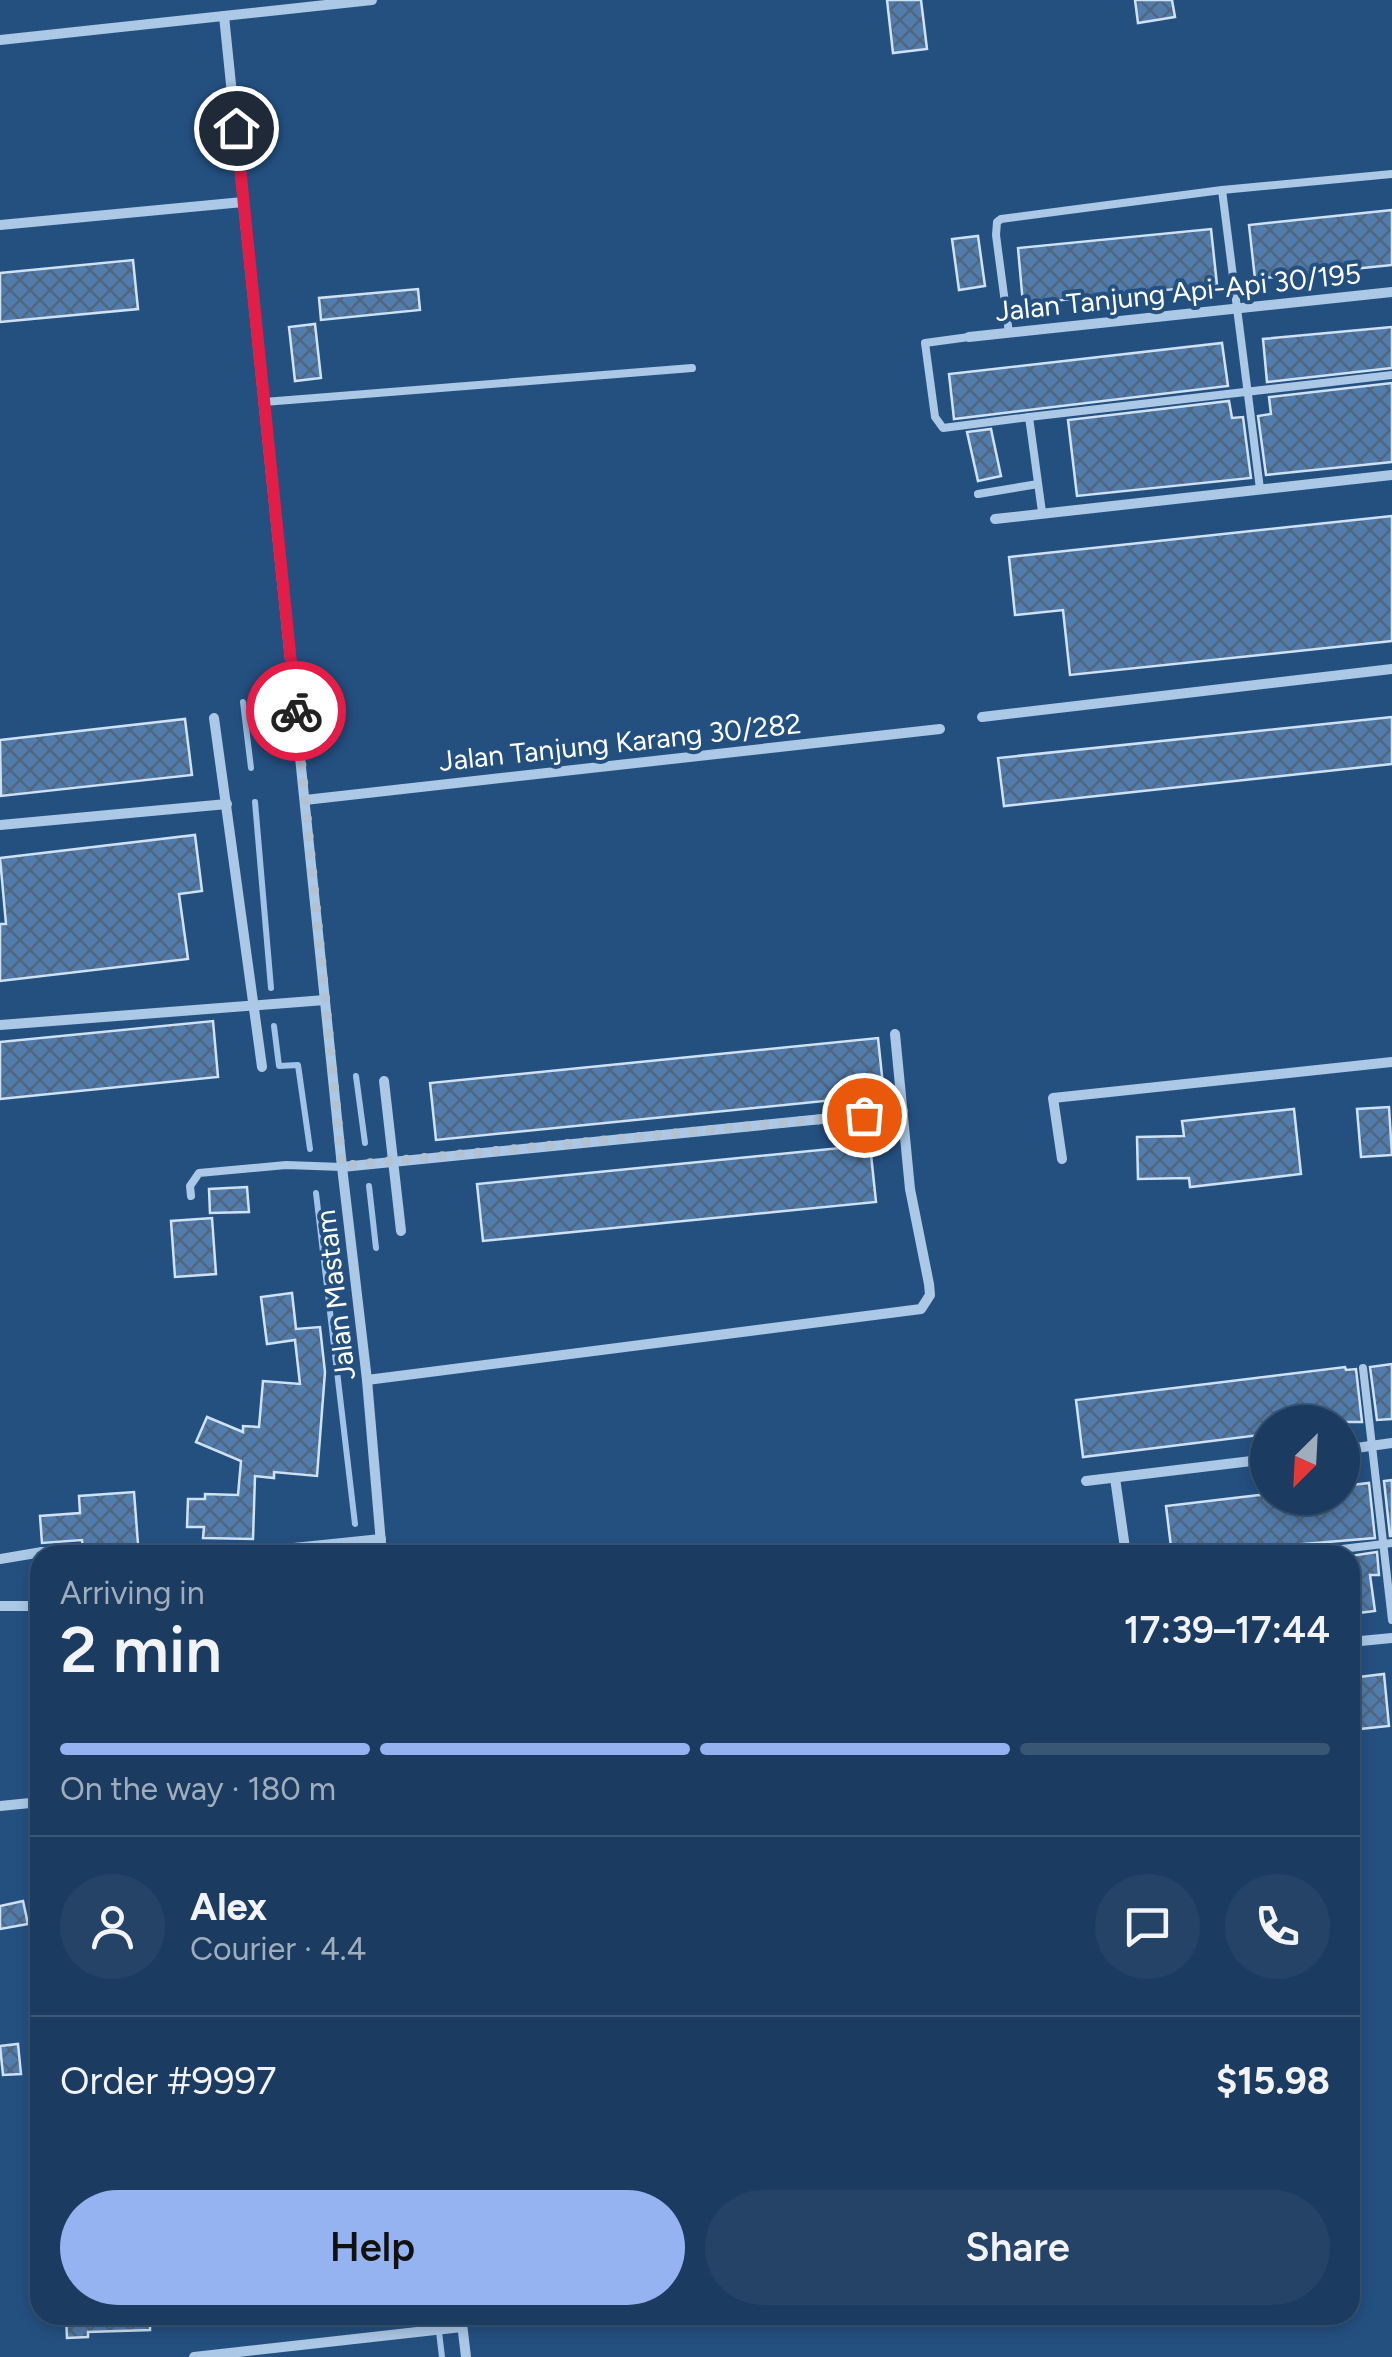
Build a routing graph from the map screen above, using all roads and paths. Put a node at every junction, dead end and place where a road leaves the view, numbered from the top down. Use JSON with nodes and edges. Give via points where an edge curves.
{"nodes":[{"id":1,"x":372,"y":0,"type":"edge"},
{"id":2,"x":224,"y":16,"type":"junction"},
{"id":3,"x":0,"y":40,"type":"edge"},
{"id":4,"x":1392,"y":174,"type":"edge"},
{"id":5,"x":1222,"y":190,"type":"junction"},
{"id":6,"x":244,"y":202,"type":"junction"},
{"id":7,"x":0,"y":225,"type":"edge"},
{"id":8,"x":1392,"y":292,"type":"edge"},
{"id":9,"x":1236,"y":309,"type":"junction"},
{"id":10,"x":1008,"y":333,"type":"junction"},
{"id":11,"x":969,"y":337,"type":"joint"},
{"id":12,"x":692,"y":368,"type":"dead end"},
{"id":13,"x":1392,"y":375,"type":"edge"},
{"id":14,"x":1246,"y":392,"type":"junction"},
{"id":15,"x":264,"y":402,"type":"junction"},
{"id":16,"x":1029,"y":416,"type":"junction"},
{"id":17,"x":1392,"y":475,"type":"edge"},
{"id":18,"x":1038,"y":484,"type":"junction"},
{"id":19,"x":1260,"y":489,"type":"junction"},
{"id":20,"x":978,"y":494,"type":"dead end"},
{"id":21,"x":1042,"y":512,"type":"junction"},
{"id":22,"x":995,"y":519,"type":"dead end"},
{"id":23,"x":1392,"y":669,"type":"edge"},
{"id":24,"x":982,"y":716,"type":"dead end"},
{"id":25,"x":214,"y":718,"type":"dead end"},
{"id":26,"x":940,"y":729,"type":"dead end"},
{"id":27,"x":305,"y":800,"type":"junction"},
{"id":28,"x":227,"y":804,"type":"junction"},
{"id":29,"x":0,"y":826,"type":"edge"},
{"id":30,"x":325,"y":1000,"type":"junction"},
{"id":31,"x":255,"y":1004,"type":"junction"},
{"id":32,"x":0,"y":1025,"type":"edge"},
{"id":33,"x":896,"y":1034,"type":"dead end"},
{"id":34,"x":1392,"y":1062,"type":"edge"},
{"id":35,"x":262,"y":1066,"type":"dead end"},
{"id":36,"x":384,"y":1081,"type":"dead end"},
{"id":37,"x":903,"y":1111,"type":"junction"},
{"id":38,"x":1062,"y":1159,"type":"dead end"},
{"id":39,"x":393,"y":1162,"type":"junction"},
{"id":40,"x":342,"y":1166,"type":"junction"},
{"id":41,"x":191,"y":1196,"type":"dead end"},
{"id":42,"x":401,"y":1232,"type":"dead end"},
{"id":43,"x":1363,"y":1368,"type":"dead end"},
{"id":44,"x":368,"y":1380,"type":"junction"},
{"id":45,"x":1392,"y":1444,"type":"edge"},
{"id":46,"x":1371,"y":1446,"type":"junction"},
{"id":47,"x":1360,"y":1448,"type":"edge"},
{"id":48,"x":1250,"y":1461,"type":"edge"},
{"id":49,"x":1116,"y":1478,"type":"junction"},
{"id":50,"x":1086,"y":1481,"type":"dead end"},
{"id":51,"x":380,"y":1540,"type":"junction"},
{"id":52,"x":1387,"y":1544,"type":"edge"},
{"id":53,"x":329,"y":1545,"type":"edge"},
{"id":54,"x":381,"y":1545,"type":"edge"},
{"id":55,"x":1125,"y":1545,"type":"edge"},
{"id":56,"x":1360,"y":1547,"type":"edge"},
{"id":57,"x":30,"y":1554,"type":"edge"},
{"id":58,"x":0,"y":1558,"type":"edge"},
{"id":59,"x":0,"y":1606,"type":"edge"},
{"id":60,"x":30,"y":1606,"type":"edge"},
{"id":61,"x":1392,"y":1620,"type":"edge"},
{"id":62,"x":1392,"y":1638,"type":"edge"},
{"id":63,"x":1360,"y":1641,"type":"edge"},
{"id":64,"x":30,"y":1803,"type":"edge"},
{"id":65,"x":0,"y":1806,"type":"edge"},
{"id":66,"x":448,"y":2325,"type":"edge"},
{"id":67,"x":458,"y":2325,"type":"edge"},
{"id":68,"x":194,"y":2357,"type":"edge"},
{"id":69,"x":466,"y":2357,"type":"edge"}],
"edges":[{"from":1,"to":2,"type":"street"},
{"from":2,"to":3,"type":"street"},
{"from":2,"to":6,"type":"street","name":"Jalan Mastam"},
{"from":4,"to":5,"type":"lane"},
{"from":5,"to":9,"type":"lane"},
{"from":5,"to":10,"type":"lane","via":[[1001,219],[996,236]]},
{"from":6,"to":7,"type":"street"},
{"from":6,"to":15,"type":"street","name":"Jalan Mastam"},
{"from":8,"to":9,"type":"street","name":"Jalan Tanjung Api-Api 30/195"},
{"from":9,"to":10,"type":"street","name":"Jalan Tanjung Api-Api 30/195"},
{"from":9,"to":14,"type":"lane"},
{"from":10,"to":11,"type":"street","name":"Jalan Tanjung Api-Api 30/195"},
{"from":11,"to":16,"type":"lane","via":[[925,343],[938,423],[942,428]]},
{"from":12,"to":15,"type":"lane"},
{"from":13,"to":14,"type":"lane"},
{"from":14,"to":16,"type":"lane"},
{"from":14,"to":19,"type":"lane"},
{"from":15,"to":27,"type":"street","name":"Jalan Mastam"},
{"from":16,"to":18,"type":"lane"},
{"from":17,"to":19,"type":"street"},
{"from":18,"to":20,"type":"lane"},
{"from":18,"to":21,"type":"lane"},
{"from":19,"to":21,"type":"street"},
{"from":21,"to":22,"type":"street"},
{"from":23,"to":24,"type":"street"},
{"from":25,"to":28,"type":"street"},
{"from":26,"to":27,"type":"street","name":"Jalan Tanjung Karang 30/282"},
{"from":27,"to":30,"type":"street","name":"Jalan Mastam"},
{"from":28,"to":29,"type":"street"},
{"from":28,"to":31,"type":"street"},
{"from":30,"to":31,"type":"street"},
{"from":30,"to":40,"type":"street","name":"Jalan Mastam"},
{"from":31,"to":32,"type":"street"},
{"from":31,"to":35,"type":"street"},
{"from":33,"to":37,"type":"street"},
{"from":34,"to":38,"type":"street","via":[[1053,1098]]},
{"from":36,"to":39,"type":"street"},
{"from":37,"to":39,"type":"street"},
{"from":37,"to":44,"type":"street","via":[[910,1189],[930,1284],[920,1309]]},
{"from":39,"to":40,"type":"street"},
{"from":39,"to":42,"type":"street"},
{"from":40,"to":41,"type":"lane","via":[[199,1172]]},
{"from":40,"to":44,"type":"street","name":"Jalan Mastam"},
{"from":43,"to":46,"type":"lane"},
{"from":44,"to":51,"type":"street","name":"Jalan Mastam"},
{"from":45,"to":46,"type":"street"},
{"from":46,"to":47,"type":"street"},
{"from":46,"to":52,"type":"lane"},
{"from":48,"to":49,"type":"street"},
{"from":49,"to":50,"type":"street"},
{"from":49,"to":55,"type":"street"},
{"from":51,"to":53,"type":"street"},
{"from":51,"to":54,"type":"street","name":"Jalan Mastam"},
{"from":52,"to":56,"type":"lane"},
{"from":52,"to":61,"type":"lane"},
{"from":57,"to":58,"type":"street"},
{"from":59,"to":60,"type":"street"},
{"from":62,"to":63,"type":"street"},
{"from":64,"to":65,"type":"street"},
{"from":66,"to":68,"type":"street"},
{"from":67,"to":69,"type":"street"}]}
